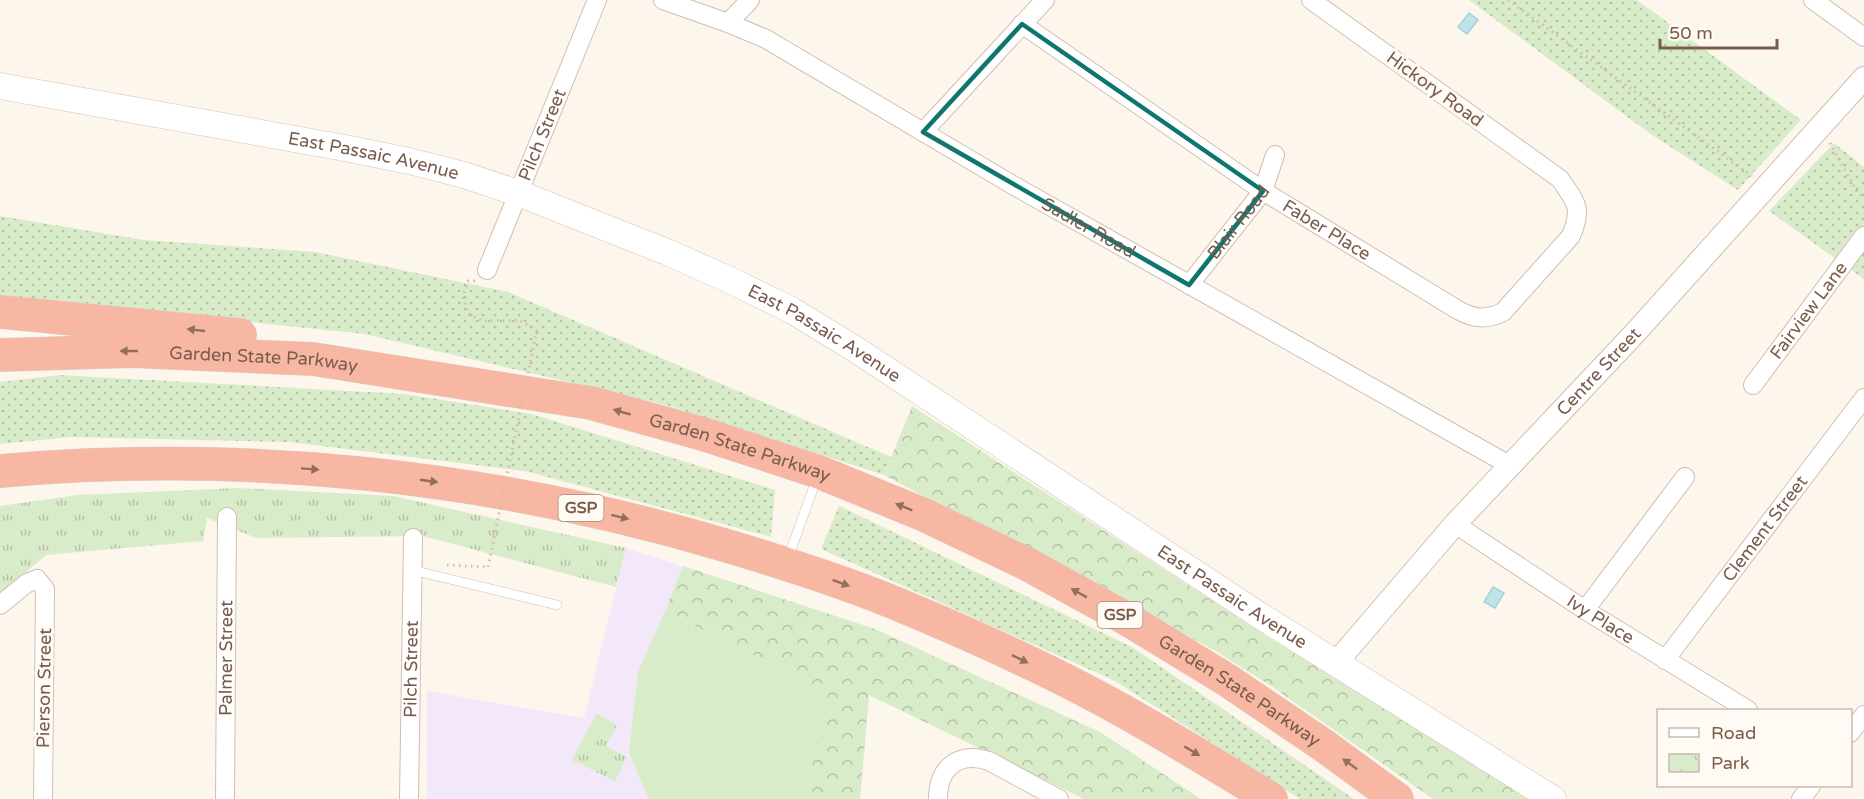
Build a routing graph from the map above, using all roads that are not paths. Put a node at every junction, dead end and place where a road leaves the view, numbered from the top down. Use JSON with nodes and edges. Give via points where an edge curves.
{"nodes":[{"id":1,"x":597,"y":0,"type":"edge"},
{"id":2,"x":663,"y":0,"type":"edge"},
{"id":3,"x":750,"y":0,"type":"edge"},
{"id":4,"x":1045,"y":0,"type":"edge"},
{"id":5,"x":1311,"y":0,"type":"edge"},
{"id":6,"x":1814,"y":0,"type":"edge"},
{"id":7,"x":728,"y":23,"type":"junction"},
{"id":8,"x":1022,"y":24,"type":"junction"},
{"id":9,"x":1864,"y":37,"type":"edge"},
{"id":10,"x":0,"y":86,"type":"edge"},
{"id":11,"x":1859,"y":92,"type":"edge"},
{"id":12,"x":923,"y":132,"type":"junction"},
{"id":13,"x":1275,"y":155,"type":"dead end"},
{"id":14,"x":1560,"y":179,"type":"joint"},
{"id":15,"x":1263,"y":190,"type":"junction"},
{"id":16,"x":518,"y":194,"type":"junction"},
{"id":17,"x":1864,"y":236,"type":"edge"},
{"id":18,"x":487,"y":270,"type":"road end"},
{"id":19,"x":1189,"y":285,"type":"junction"},
{"id":20,"x":0,"y":312,"type":"edge"},
{"id":21,"x":0,"y":355,"type":"edge"},
{"id":22,"x":313,"y":359,"type":"junction"},
{"id":23,"x":1753,"y":385,"type":"dead end"},
{"id":24,"x":1864,"y":398,"type":"edge"},
{"id":25,"x":260,"y":465,"type":"junction"},
{"id":26,"x":1511,"y":466,"type":"junction"},
{"id":27,"x":0,"y":471,"type":"edge"},
{"id":28,"x":819,"y":472,"type":"junction"},
{"id":29,"x":1685,"y":477,"type":"dead end"},
{"id":30,"x":0,"y":490,"type":"edge"},
{"id":31,"x":227,"y":517,"type":"dead end"},
{"id":32,"x":1455,"y":524,"type":"junction"},
{"id":33,"x":413,"y":538,"type":"dead end"},
{"id":34,"x":786,"y":563,"type":"junction"},
{"id":35,"x":412,"y":570,"type":"junction"},
{"id":36,"x":0,"y":605,"type":"edge"},
{"id":37,"x":556,"y":605,"type":"dead end"},
{"id":38,"x":1585,"y":610,"type":"junction"},
{"id":39,"x":1665,"y":660,"type":"junction"},
{"id":40,"x":1335,"y":664,"type":"junction"},
{"id":41,"x":1745,"y":709,"type":"edge"},
{"id":42,"x":1864,"y":715,"type":"edge"},
{"id":43,"x":1852,"y":732,"type":"edge"},
{"id":44,"x":1810,"y":787,"type":"edge"},
{"id":45,"x":43,"y":799,"type":"edge"},
{"id":46,"x":225,"y":799,"type":"edge"},
{"id":47,"x":409,"y":799,"type":"edge"},
{"id":48,"x":938,"y":799,"type":"edge"},
{"id":49,"x":1059,"y":799,"type":"edge"},
{"id":50,"x":1271,"y":799,"type":"edge"},
{"id":51,"x":1397,"y":799,"type":"edge"},
{"id":52,"x":1553,"y":799,"type":"edge"},
{"id":53,"x":1801,"y":799,"type":"edge"}],
"edges":[{"from":1,"to":16,"type":"street","name":"Pilch Street"},
{"from":2,"to":7,"type":"street","name":"Sadler Road"},
{"from":3,"to":7,"type":"street"},
{"from":4,"to":8,"type":"street"},
{"from":5,"to":14,"type":"street","name":"Hickory Road"},
{"from":6,"to":9,"type":"street"},
{"from":7,"to":12,"type":"street","name":"Sadler Road","via":[[766,39]]},
{"from":8,"to":12,"type":"street"},
{"from":8,"to":15,"type":"street","name":"Faber Place"},
{"from":10,"to":16,"type":"main road","name":"East Passaic Avenue","via":[[409,161]]},
{"from":11,"to":26,"type":"street","name":"Centre Street"},
{"from":12,"to":19,"type":"street","name":"Sadler Road"},
{"from":13,"to":15,"type":"street","name":"Blair Road"},
{"from":14,"to":15,"type":"street","name":"Faber Place","via":[[1578,209],[1571,236],[1511,305],[1492,317],[1480,318],[1468,316]]},
{"from":15,"to":19,"type":"street","name":"Blair Road"},
{"from":16,"to":18,"type":"street","name":"Pilch Street"},
{"from":16,"to":40,"type":"main road","name":"East Passaic Avenue","via":[[667,252],[793,311]]},
{"from":17,"to":23,"type":"street","name":"Fairview Lane"},
{"from":19,"to":26,"type":"street","name":"Sadler Road"},
{"from":22,"to":20,"type":"highway","one_way":true,"via":[[236,334]]},
{"from":22,"to":21,"type":"highway","name":"Garden State Parkway","number":"GSP","one_way":true,"via":[[132,351]]},
{"from":28,"to":22,"type":"highway","name":"Garden State Parkway","number":"GSP","one_way":true,"via":[[591,403]]},
{"from":24,"to":39,"type":"street","name":"Clement Street"},
{"from":25,"to":27,"type":"highway","number":"GSP","via":[[146,464]]},
{"from":25,"to":30,"type":"highway"},
{"from":25,"to":34,"type":"highway","number":"GSP","one_way":true,"via":[[371,473],[483,489],[592,510]]},
{"from":26,"to":32,"type":"street","name":"Centre Street"},
{"from":28,"to":34,"type":"lane"},
{"from":51,"to":28,"type":"highway","name":"Garden State Parkway","number":"GSP","one_way":true,"via":[[1227,680],[1127,619],[1027,564],[922,514]]},
{"from":29,"to":38,"type":"street"},
{"from":31,"to":46,"type":"street","name":"Palmer Street"},
{"from":32,"to":38,"type":"street","name":"Ivy Place"},
{"from":32,"to":40,"type":"street","name":"Centre Street"},
{"from":33,"to":35,"type":"street","name":"Pilch Street"},
{"from":34,"to":50,"type":"highway","number":"GSP","one_way":true,"via":[[990,644],[1186,746]]},
{"from":35,"to":37,"type":"lane"},
{"from":35,"to":47,"type":"street","name":"Pilch Street"},
{"from":36,"to":45,"type":"street","name":"Pierson Street","via":[[37,579],[45,589]]},
{"from":38,"to":39,"type":"street","name":"Ivy Place"},
{"from":39,"to":41,"type":"street","name":"Ivy Place"},
{"from":40,"to":52,"type":"main road","name":"East Passaic Avenue"},
{"from":42,"to":43,"type":"street"},
{"from":44,"to":53,"type":"street"},
{"from":48,"to":49,"type":"street","via":[[938,787],[948,768],[968,758],[992,764]]}]}
